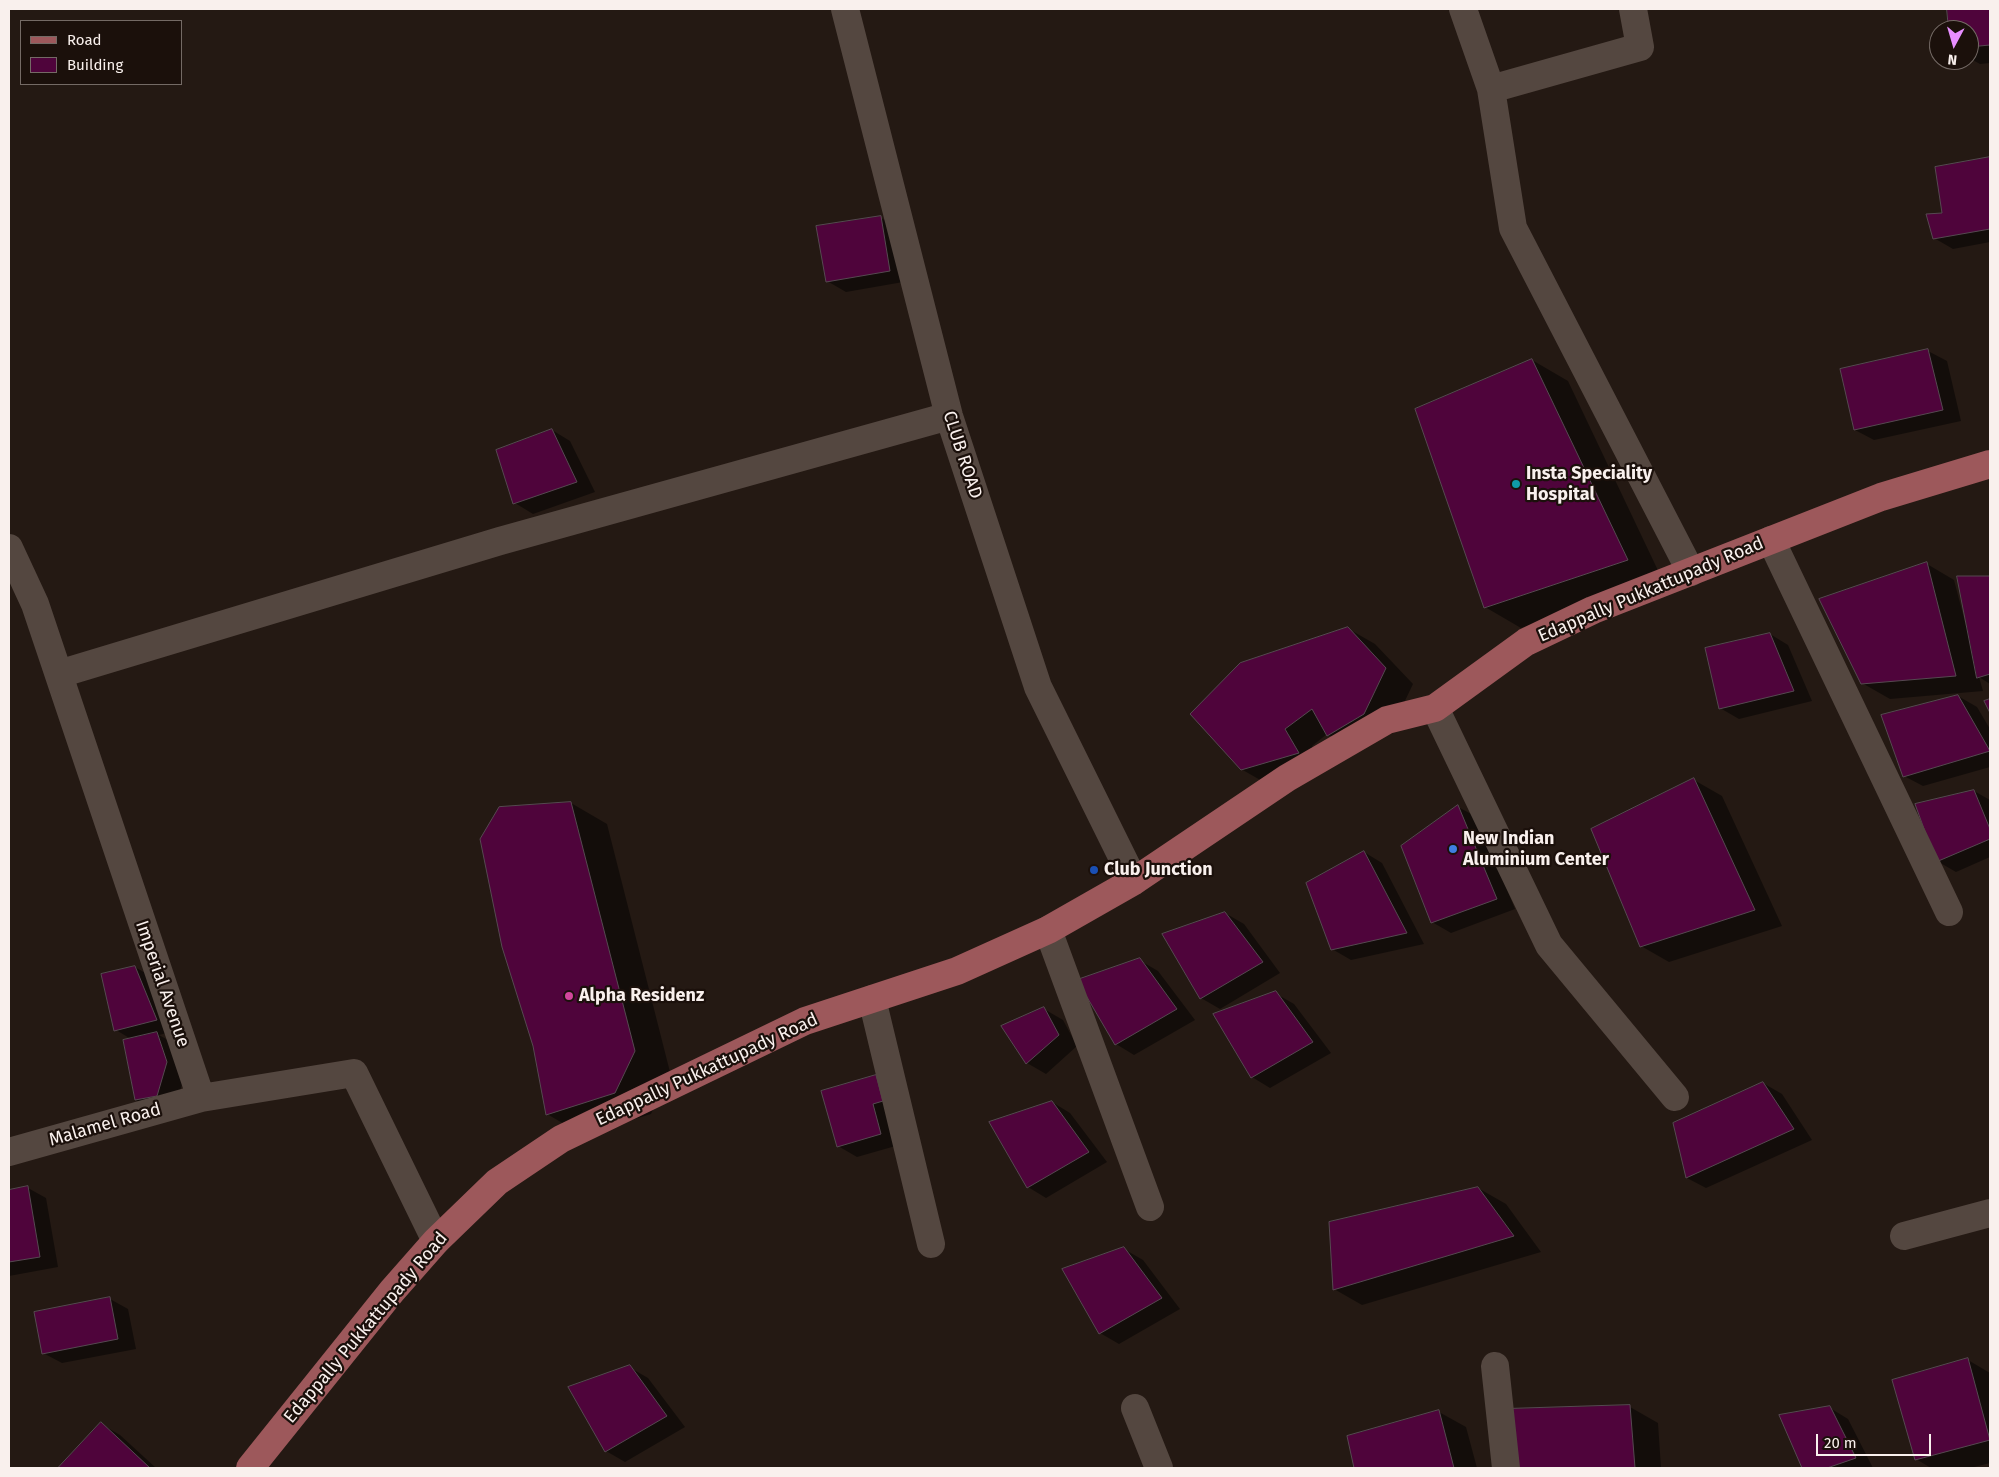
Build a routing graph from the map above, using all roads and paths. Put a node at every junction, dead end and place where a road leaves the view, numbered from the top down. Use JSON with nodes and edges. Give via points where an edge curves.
{"nodes":[{"id":1,"x":845,"y":9,"type":"edge"},
{"id":2,"x":1463,"y":9,"type":"edge"},
{"id":3,"x":1633,"y":9,"type":"edge"},
{"id":4,"x":1491,"y":89,"type":"junction"},
{"id":5,"x":949,"y":416,"type":"junction"},
{"id":6,"x":1990,"y":464,"type":"edge"},
{"id":7,"x":1771,"y":540,"type":"junction"},
{"id":8,"x":9,"y":548,"type":"edge"},
{"id":9,"x":1690,"y":572,"type":"junction"},
{"id":10,"x":59,"y":674,"type":"junction"},
{"id":11,"x":1435,"y":708,"type":"junction"},
{"id":12,"x":1134,"y":881,"type":"junction"},
{"id":13,"x":1949,"y":912,"type":"dead end"},
{"id":14,"x":1048,"y":930,"type":"junction"},
{"id":15,"x":872,"y":999,"type":"junction"},
{"id":16,"x":1675,"y":1097,"type":"dead end"},
{"id":17,"x":201,"y":1098,"type":"junction"},
{"id":18,"x":9,"y":1152,"type":"edge"},
{"id":19,"x":1150,"y":1206,"type":"dead end"},
{"id":20,"x":1990,"y":1213,"type":"edge"},
{"id":21,"x":1904,"y":1236,"type":"dead end"},
{"id":22,"x":436,"y":1241,"type":"junction"},
{"id":23,"x":931,"y":1244,"type":"dead end"},
{"id":24,"x":1495,"y":1366,"type":"dead end"},
{"id":25,"x":1135,"y":1408,"type":"dead end"},
{"id":26,"x":262,"y":1462,"type":"edge"},
{"id":27,"x":1159,"y":1468,"type":"edge"},
{"id":28,"x":1506,"y":1468,"type":"edge"}],
"edges":[{"from":1,"to":5,"type":"street","name":"CLUB ROAD"},
{"from":2,"to":4,"type":"street"},
{"from":3,"to":4,"type":"street","via":[[1640,47]]},
{"from":4,"to":9,"type":"street","via":[[1513,228]]},
{"from":5,"to":10,"type":"street","via":[[500,541]]},
{"from":5,"to":12,"type":"street","name":"CLUB ROAD","via":[[1038,687]]},
{"from":6,"to":7,"type":"main road","name":"Edappally Pukkattupady Road","via":[[1881,497]]},
{"from":7,"to":9,"type":"main road","name":"Edappally Pukkattupady Road"},
{"from":7,"to":13,"type":"street"},
{"from":8,"to":10,"type":"street","name":"Imperial Avenue","via":[[35,604]]},
{"from":9,"to":11,"type":"main road","name":"Edappally Pukkattupady Road","via":[[1593,610],[1526,642]]},
{"from":10,"to":17,"type":"street","name":"Imperial Avenue"},
{"from":11,"to":12,"type":"main road","name":"Edappally Pukkattupady Road","via":[[1387,720],[1287,778]]},
{"from":11,"to":16,"type":"street","via":[[1549,945]]},
{"from":12,"to":14,"type":"main road","name":"Edappally Pukkattupady Road"},
{"from":14,"to":15,"type":"main road","name":"Edappally Pukkattupady Road","via":[[957,971]]},
{"from":14,"to":19,"type":"street"},
{"from":15,"to":22,"type":"main road","name":"Edappally Pukkattupady Road","via":[[805,1020],[561,1139],[497,1182]]},
{"from":15,"to":23,"type":"street"},
{"from":17,"to":18,"type":"street","name":"Malamel Road"},
{"from":17,"to":22,"type":"street","via":[[354,1073]]},
{"from":20,"to":21,"type":"street"},
{"from":22,"to":26,"type":"main road","name":"Edappally Pukkattupady Road","via":[[392,1290]]},
{"from":24,"to":28,"type":"street"},
{"from":25,"to":27,"type":"street"}]}
